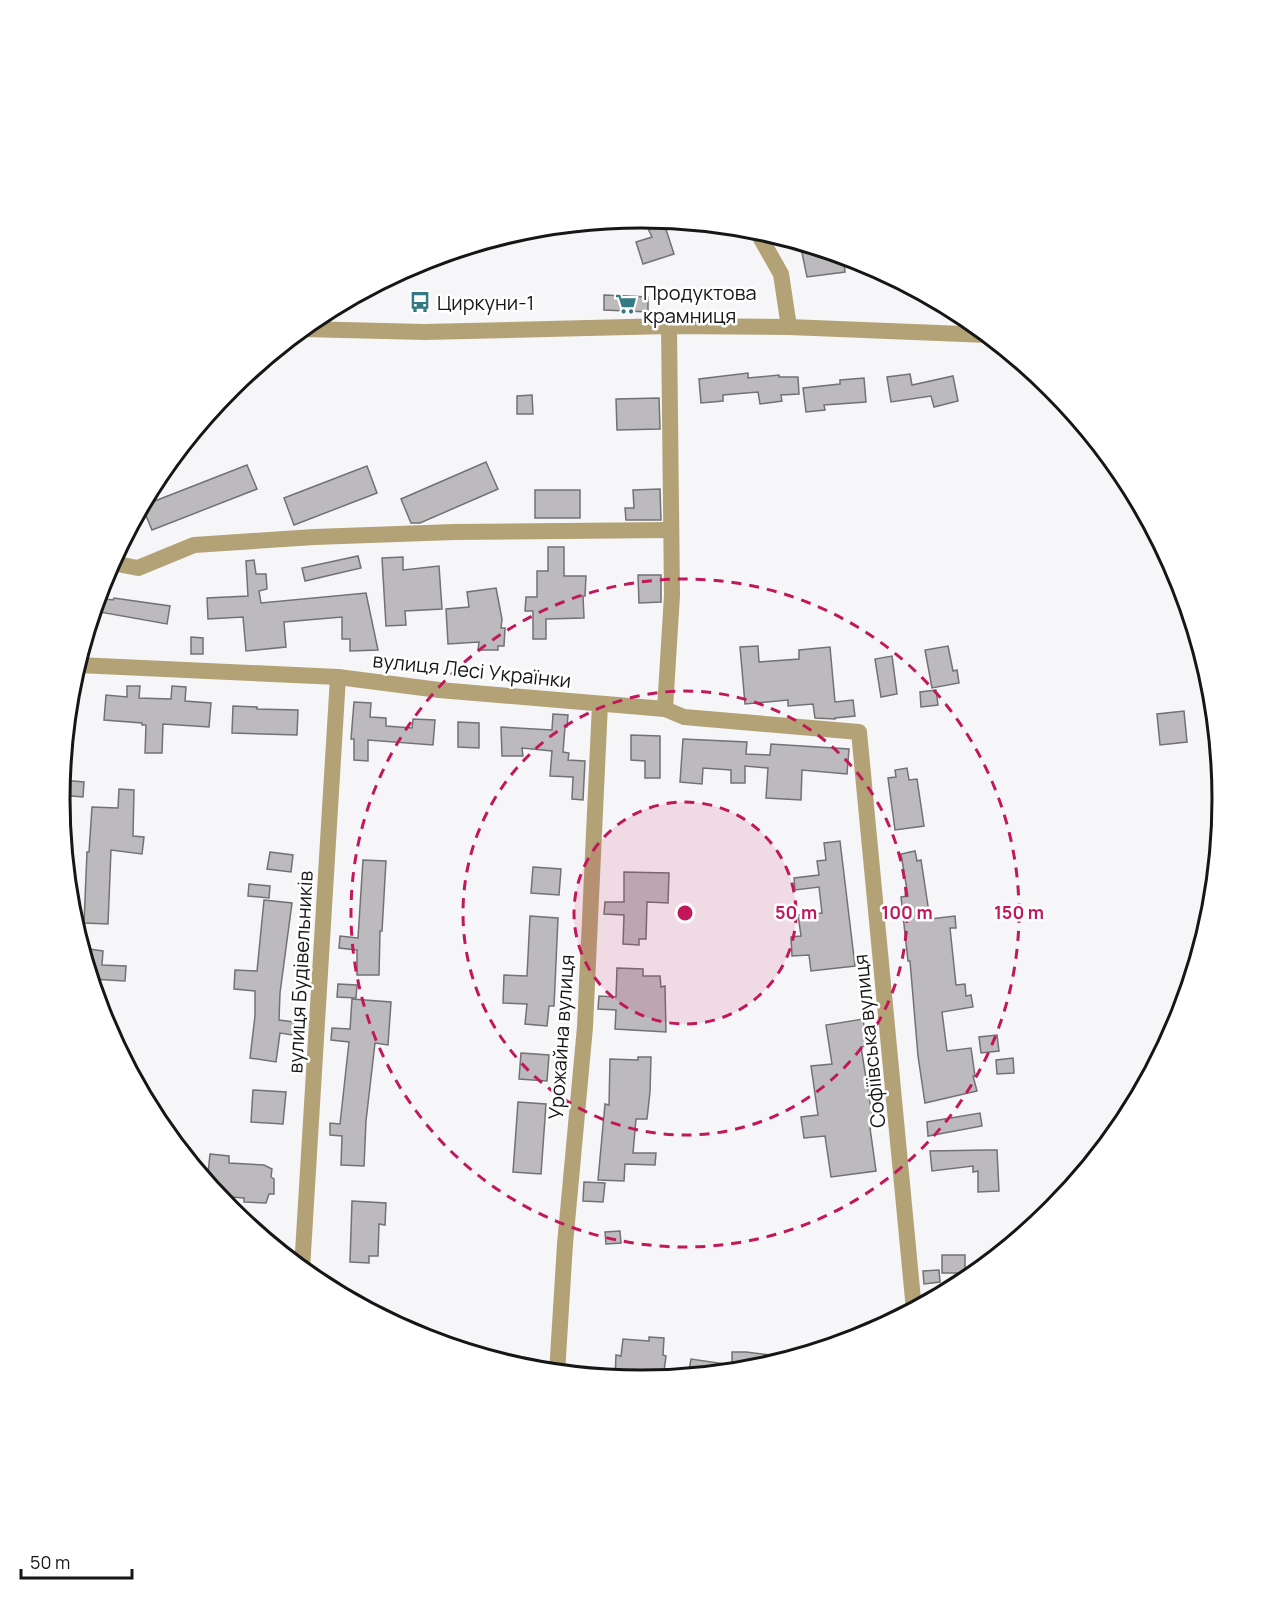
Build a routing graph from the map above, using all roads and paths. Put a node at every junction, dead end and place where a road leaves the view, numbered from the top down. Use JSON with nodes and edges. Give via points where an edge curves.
{"nodes":[{"id":1,"x":762,"y":241,"type":"edge"},
{"id":2,"x":669,"y":326,"type":"junction"},
{"id":3,"x":789,"y":327,"type":"junction"},
{"id":4,"x":317,"y":330,"type":"edge"},
{"id":5,"x":972,"y":334,"type":"edge"},
{"id":6,"x":670,"y":530,"type":"junction"},
{"id":7,"x":121,"y":564,"type":"edge"},
{"id":8,"x":87,"y":665,"type":"edge"},
{"id":9,"x":338,"y":677,"type":"junction"},
{"id":10,"x":600,"y":704,"type":"junction"},
{"id":11,"x":665,"y":709,"type":"junction"},
{"id":12,"x":859,"y":732,"type":"joint"},
{"id":13,"x":303,"y":1259,"type":"edge"},
{"id":14,"x":913,"y":1302,"type":"edge"},
{"id":15,"x":558,"y":1364,"type":"edge"}],
"edges":[{"from":1,"to":3,"type":"street","via":[[781,274]]},
{"from":2,"to":3,"type":"street"},
{"from":2,"to":4,"type":"street","via":[[425,332]]},
{"from":2,"to":6,"type":"street"},
{"from":3,"to":5,"type":"street"},
{"from":6,"to":7,"type":"street","via":[[314,537],[194,545],[138,568]]},
{"from":6,"to":11,"type":"street","via":[[672,595]]},
{"from":8,"to":9,"type":"street","name":"вулиця Лесі Українки"},
{"from":9,"to":10,"type":"street","name":"вулиця Лесі Українки"},
{"from":9,"to":13,"type":"street","name":"вулиця Будівельників"},
{"from":10,"to":11,"type":"street","name":"вулиця Лесі Українки"},
{"from":10,"to":15,"type":"street","name":"Урожайна вулиця","via":[[585,1027]]},
{"from":11,"to":12,"type":"street","name":"вулиця Лесі Українки","via":[[684,717]]},
{"from":12,"to":14,"type":"street","name":"Софіївська вулиця"}]}
